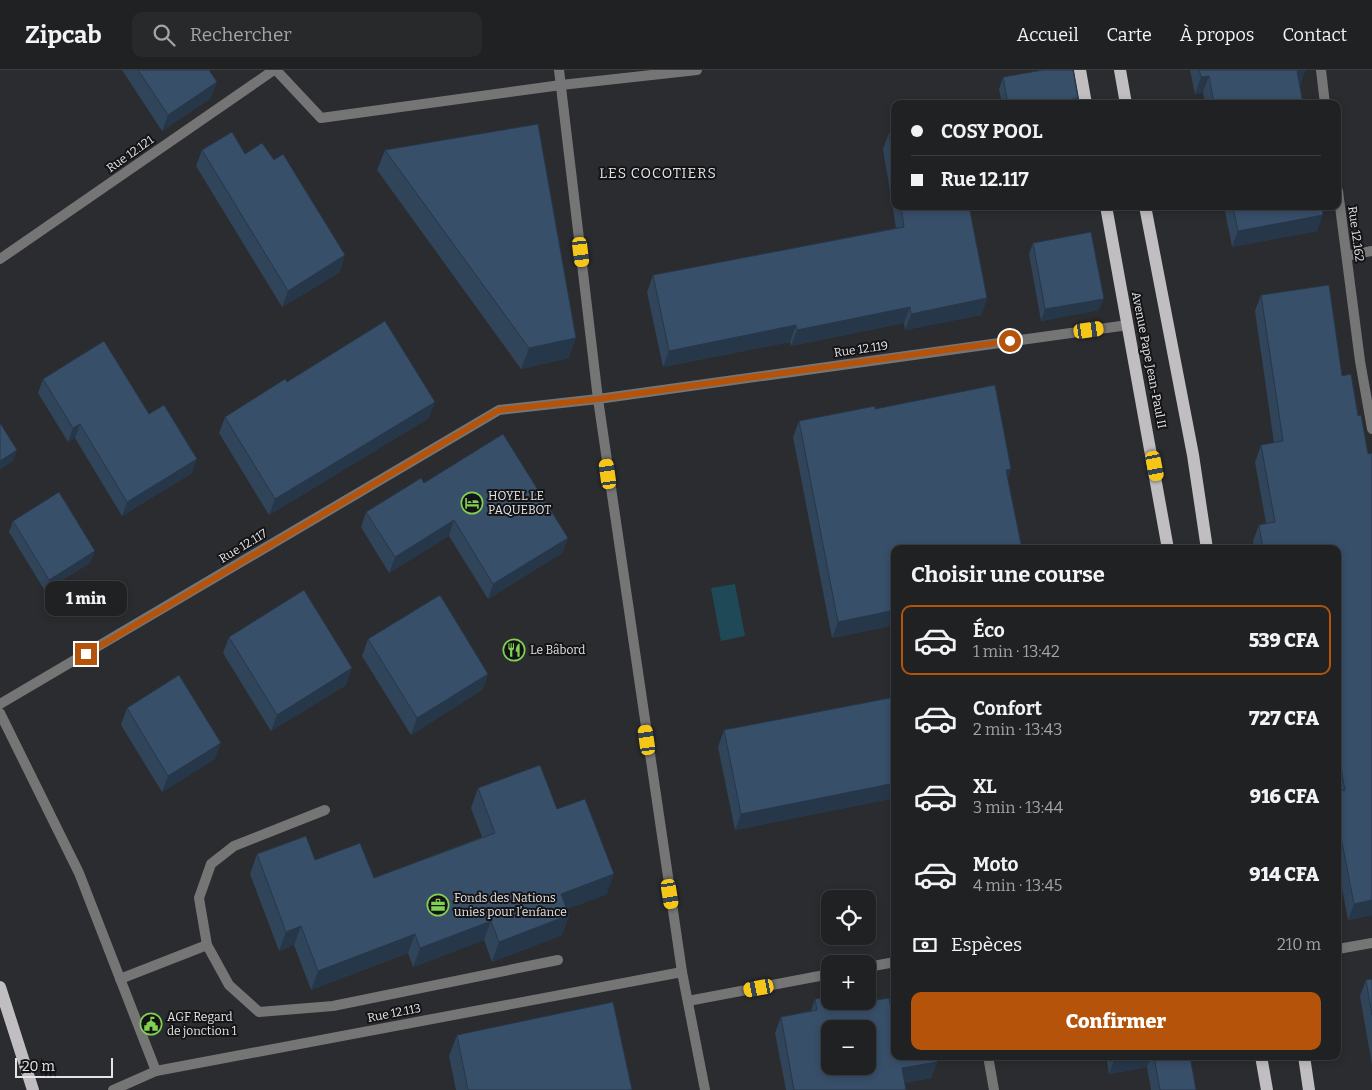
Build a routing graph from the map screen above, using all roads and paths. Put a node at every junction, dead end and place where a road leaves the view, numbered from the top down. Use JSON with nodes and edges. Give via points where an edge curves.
{"nodes":[{"id":1,"x":275,"y":70,"type":"edge"},
{"id":2,"x":559,"y":70,"type":"edge"},
{"id":3,"x":697,"y":70,"type":"edge"},
{"id":4,"x":1080,"y":70,"type":"edge"},
{"id":5,"x":1120,"y":70,"type":"edge"},
{"id":6,"x":1320,"y":70,"type":"edge"},
{"id":7,"x":561,"y":85,"type":"junction"},
{"id":8,"x":1085,"y":100,"type":"edge"},
{"id":9,"x":1125,"y":100,"type":"edge"},
{"id":10,"x":1324,"y":100,"type":"edge"},
{"id":11,"x":1107,"y":210,"type":"edge"},
{"id":12,"x":1147,"y":210,"type":"edge"},
{"id":13,"x":1340,"y":210,"type":"edge"},
{"id":14,"x":1372,"y":251,"type":"edge"},
{"id":15,"x":1346,"y":256,"type":"junction"},
{"id":16,"x":0,"y":260,"type":"edge"},
{"id":17,"x":1128,"y":325,"type":"junction"},
{"id":18,"x":598,"y":399,"type":"junction"},
{"id":19,"x":499,"y":410,"type":"joint"},
{"id":20,"x":1372,"y":429,"type":"edge"},
{"id":21,"x":1167,"y":545,"type":"edge"},
{"id":22,"x":1206,"y":545,"type":"edge"},
{"id":23,"x":0,"y":704,"type":"edge"},
{"id":24,"x":0,"y":713,"type":"edge"},
{"id":25,"x":324,"y":810,"type":"dead end"},
{"id":26,"x":1372,"y":943,"type":"edge"},
{"id":27,"x":207,"y":945,"type":"junction"},
{"id":28,"x":1341,"y":948,"type":"edge"},
{"id":29,"x":558,"y":960,"type":"dead end"},
{"id":30,"x":891,"y":963,"type":"edge"},
{"id":31,"x":876,"y":966,"type":"edge"},
{"id":32,"x":682,"y":972,"type":"junction"},
{"id":33,"x":821,"y":976,"type":"edge"},
{"id":34,"x":120,"y":979,"type":"junction"},
{"id":35,"x":0,"y":987,"type":"edge"},
{"id":36,"x":688,"y":1001,"type":"junction"},
{"id":37,"x":989,"y":1060,"type":"edge"},
{"id":38,"x":1263,"y":1060,"type":"edge"},
{"id":39,"x":1305,"y":1060,"type":"edge"},
{"id":40,"x":156,"y":1071,"type":"junction"},
{"id":41,"x":33,"y":1090,"type":"edge"},
{"id":42,"x":113,"y":1090,"type":"edge"},
{"id":43,"x":705,"y":1090,"type":"edge"},
{"id":44,"x":994,"y":1090,"type":"edge"},
{"id":45,"x":1267,"y":1090,"type":"edge"},
{"id":46,"x":1309,"y":1090,"type":"edge"}],
"edges":[{"from":1,"to":7,"type":"street","via":[[321,118]]},
{"from":1,"to":16,"type":"street","name":"Rue 12.121"},
{"from":2,"to":7,"type":"street"},
{"from":3,"to":7,"type":"street"},
{"from":4,"to":8,"type":"main road"},
{"from":5,"to":9,"type":"main road"},
{"from":6,"to":10,"type":"street"},
{"from":7,"to":18,"type":"street"},
{"from":11,"to":17,"type":"main road","name":"Avenue Pape Jean-Paul II"},
{"from":12,"to":22,"type":"main road","name":"Avenue Pape Jean-Paul II","via":[[1193,455]]},
{"from":13,"to":15,"type":"street","name":"Rue 12.162"},
{"from":14,"to":15,"type":"street"},
{"from":15,"to":20,"type":"street","name":"Rue 12.162"},
{"from":17,"to":18,"type":"street","name":"Rue 12.119"},
{"from":17,"to":21,"type":"main road","name":"Avenue Pape Jean-Paul II"},
{"from":18,"to":19,"type":"street","name":"Rue 12.119"},
{"from":18,"to":32,"type":"street"},
{"from":19,"to":23,"type":"street","name":"Rue 12.117"},
{"from":24,"to":34,"type":"street","via":[[79,873]]},
{"from":25,"to":27,"type":"street","via":[[234,846],[211,864],[199,898]]},
{"from":26,"to":28,"type":"street"},
{"from":27,"to":29,"type":"street","via":[[229,985],[259,1012],[333,1006]]},
{"from":27,"to":34,"type":"street"},
{"from":30,"to":31,"type":"street"},
{"from":32,"to":36,"type":"street"},
{"from":32,"to":40,"type":"street","name":"Rue 12.113"},
{"from":33,"to":36,"type":"street"},
{"from":34,"to":40,"type":"street"},
{"from":35,"to":41,"type":"main road"},
{"from":36,"to":43,"type":"street"},
{"from":37,"to":44,"type":"street"},
{"from":38,"to":45,"type":"main road"},
{"from":39,"to":46,"type":"main road"},
{"from":40,"to":42,"type":"street","name":"Rue 12.113"}]}
